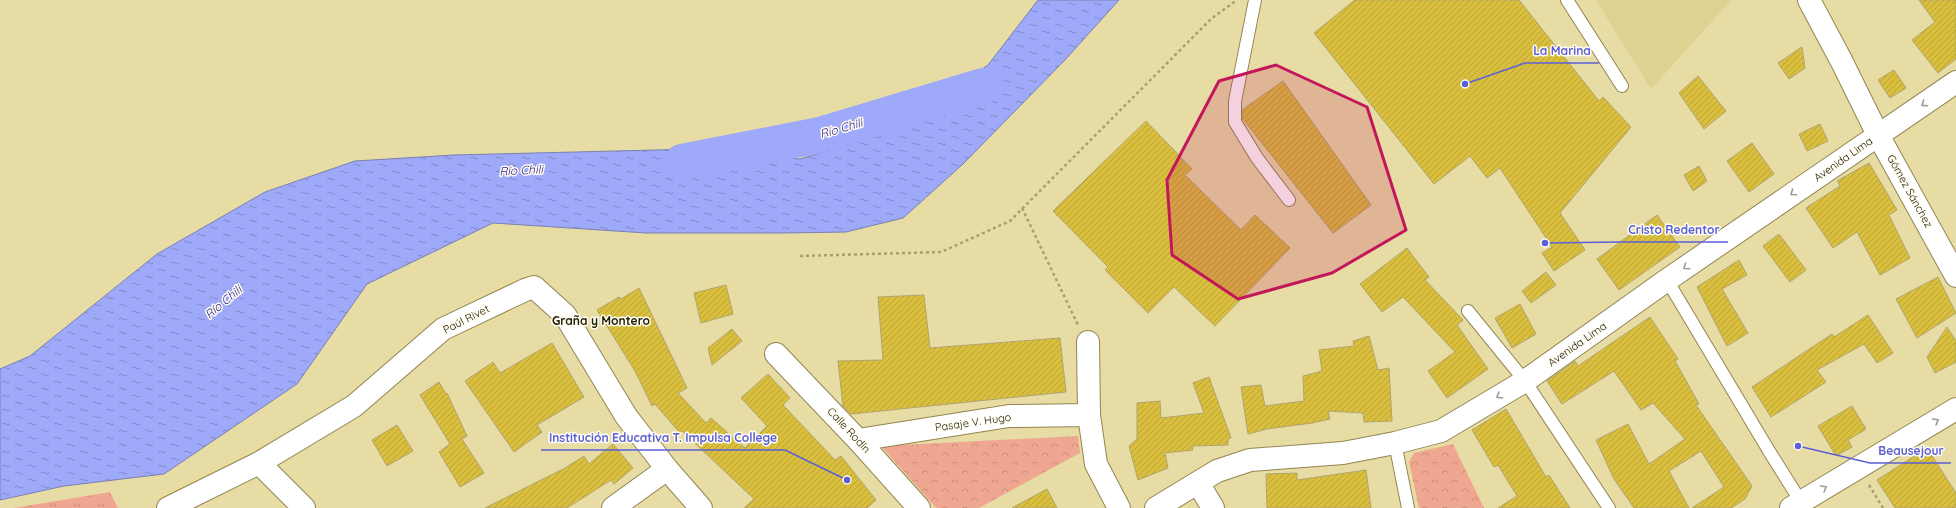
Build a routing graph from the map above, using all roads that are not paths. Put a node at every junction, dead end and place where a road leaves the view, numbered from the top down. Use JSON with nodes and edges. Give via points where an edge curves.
{"nodes":[{"id":1,"x":1255,"y":0,"type":"edge"},
{"id":2,"x":1567,"y":0,"type":"edge"},
{"id":3,"x":1816,"y":3,"type":"edge"},
{"id":4,"x":1956,"y":82,"type":"edge"},
{"id":5,"x":1622,"y":86,"type":"dead end"},
{"id":6,"x":1878,"y":135,"type":"junction"},
{"id":7,"x":1289,"y":200,"type":"dead end"},
{"id":8,"x":1956,"y":276,"type":"edge"},
{"id":9,"x":1667,"y":280,"type":"junction"},
{"id":10,"x":1468,"y":311,"type":"dead end"},
{"id":11,"x":1084,"y":335,"type":"road end"},
{"id":12,"x":776,"y":354,"type":"dead end"},
{"id":13,"x":1525,"y":381,"type":"junction"},
{"id":14,"x":1956,"y":409,"type":"edge"},
{"id":15,"x":1089,"y":415,"type":"junction"},
{"id":16,"x":858,"y":440,"type":"junction"},
{"id":17,"x":1395,"y":444,"type":"junction"},
{"id":18,"x":259,"y":463,"type":"junction"},
{"id":19,"x":667,"y":469,"type":"junction"},
{"id":20,"x":1198,"y":483,"type":"junction"},
{"id":21,"x":1796,"y":505,"type":"edge"},
{"id":22,"x":168,"y":508,"type":"edge"},
{"id":23,"x":304,"y":508,"type":"edge"},
{"id":24,"x":613,"y":508,"type":"edge"},
{"id":25,"x":701,"y":508,"type":"edge"},
{"id":26,"x":919,"y":508,"type":"edge"},
{"id":27,"x":1119,"y":508,"type":"edge"},
{"id":28,"x":1156,"y":508,"type":"edge"},
{"id":29,"x":1213,"y":508,"type":"edge"},
{"id":30,"x":1408,"y":508,"type":"edge"},
{"id":31,"x":1609,"y":508,"type":"edge"}],
"edges":[{"from":1,"to":7,"type":"lane","via":[[1235,100],[1234,122]]},
{"from":2,"to":5,"type":"lane"},
{"from":3,"to":6,"type":"street","name":"Gómez Sánchez"},
{"from":4,"to":6,"type":"street","name":"Avenida Lima","one_way":true},
{"from":6,"to":8,"type":"street","name":"Gómez Sánchez"},
{"from":6,"to":9,"type":"street","name":"Avenida Lima","one_way":true},
{"from":9,"to":13,"type":"street","name":"Avenida Lima"},
{"from":9,"to":21,"type":"lane","via":[[1769,451]]},
{"from":10,"to":13,"type":"lane"},
{"from":11,"to":15,"type":"street"},
{"from":12,"to":16,"type":"street","name":"Calle Rodín"},
{"from":13,"to":17,"type":"street","name":"Avenida Lima","one_way":true,"via":[[1441,431]]},
{"from":13,"to":31,"type":"lane"},
{"from":21,"to":14,"type":"street","one_way":true},
{"from":15,"to":16,"type":"street","name":"Pasaje V. Hugo","via":[[1009,416]]},
{"from":15,"to":27,"type":"street","via":[[1096,464]]},
{"from":16,"to":26,"type":"street","name":"Calle Rodín"},
{"from":17,"to":20,"type":"street","name":"Avenida Lima","via":[[1343,453],[1250,460],[1217,471]]},
{"from":17,"to":30,"type":"lane"},
{"from":18,"to":19,"type":"street","name":"Paúl Rivet","via":[[354,406],[443,329],[534,287],[565,315],[626,416]]},
{"from":18,"to":22,"type":"street","name":"Paúl Rivet"},
{"from":18,"to":23,"type":"street"},
{"from":19,"to":24,"type":"street"},
{"from":19,"to":25,"type":"street","name":"Paúl Rivet"},
{"from":20,"to":28,"type":"street","name":"Avenida Lima"},
{"from":20,"to":29,"type":"street"}]}
